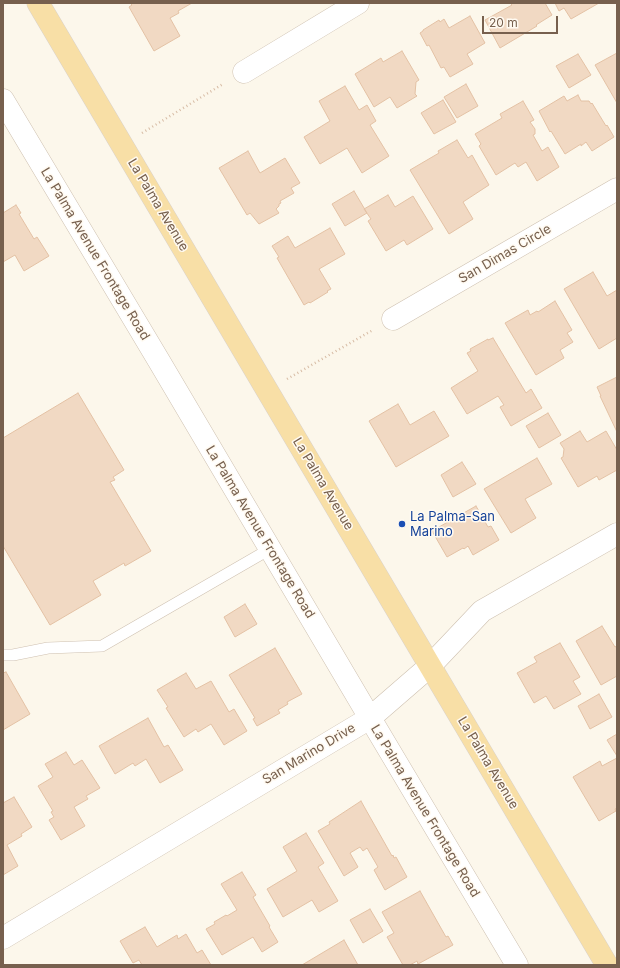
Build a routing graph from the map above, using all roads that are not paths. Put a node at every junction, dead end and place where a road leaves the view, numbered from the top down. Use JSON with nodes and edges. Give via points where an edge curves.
{"nodes":[{"id":1,"x":38,"y":3,"type":"edge"},
{"id":2,"x":358,"y":3,"type":"edge"},
{"id":3,"x":244,"y":72,"type":"road end"},
{"id":4,"x":3,"y":100,"type":"edge"},
{"id":5,"x":617,"y":189,"type":"edge"},
{"id":6,"x":393,"y":319,"type":"road end"},
{"id":7,"x":617,"y":534,"type":"edge"},
{"id":8,"x":270,"y":549,"type":"junction"},
{"id":9,"x":3,"y":655,"type":"edge"},
{"id":10,"x":430,"y":666,"type":"junction"},
{"id":11,"x":370,"y":718,"type":"junction"},
{"id":12,"x":3,"y":938,"type":"edge"},
{"id":13,"x":517,"y":965,"type":"edge"},
{"id":14,"x":607,"y":965,"type":"edge"}],
"edges":[{"from":1,"to":10,"type":"main road","name":"La Palma Avenue"},
{"from":2,"to":3,"type":"street"},
{"from":4,"to":8,"type":"street","name":"La Palma Avenue Frontage Road"},
{"from":5,"to":6,"type":"street","name":"San Dimas Circle"},
{"from":7,"to":10,"type":"street","name":"San Marino Drive","via":[[482,611]]},
{"from":8,"to":9,"type":"lane","via":[[102,646],[48,648]]},
{"from":8,"to":11,"type":"street","name":"La Palma Avenue Frontage Road"},
{"from":10,"to":11,"type":"street","name":"San Marino Drive"},
{"from":10,"to":14,"type":"main road","name":"La Palma Avenue"},
{"from":11,"to":12,"type":"street","name":"San Marino Drive"},
{"from":11,"to":13,"type":"street","name":"La Palma Avenue Frontage Road"}]}
